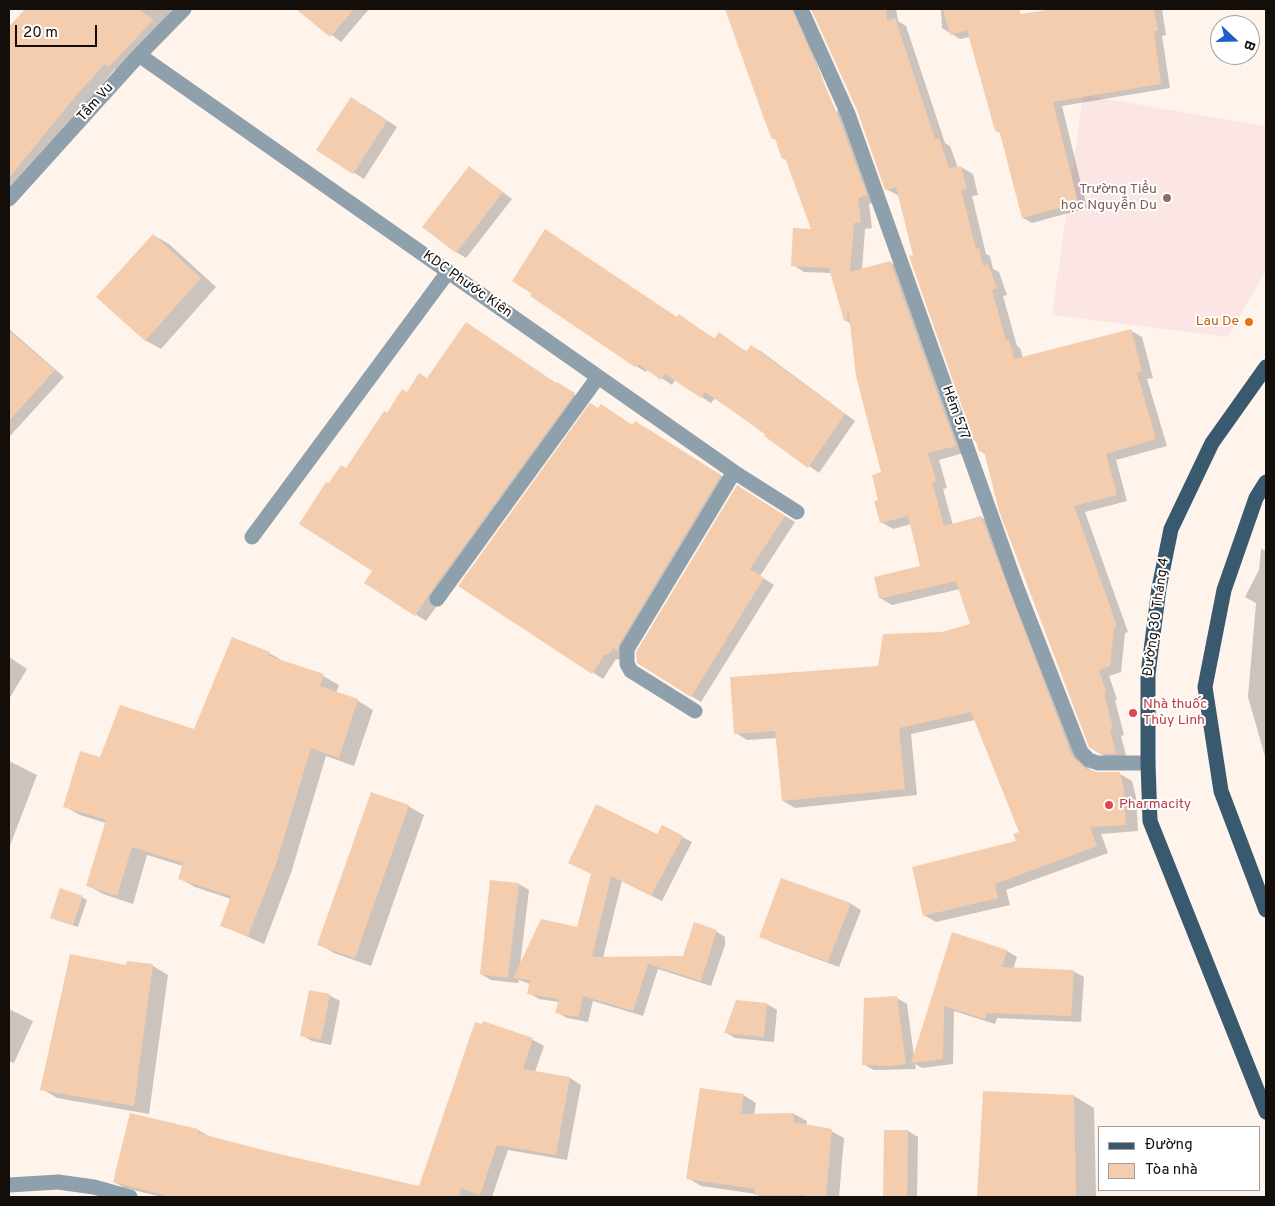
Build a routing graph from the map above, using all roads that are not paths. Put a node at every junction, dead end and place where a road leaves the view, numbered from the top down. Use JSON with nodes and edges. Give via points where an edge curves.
{"nodes":[{"id":1,"x":184,"y":9,"type":"edge"},
{"id":2,"x":801,"y":9,"type":"edge"},
{"id":3,"x":139,"y":55,"type":"junction"},
{"id":4,"x":9,"y":199,"type":"edge"},
{"id":5,"x":448,"y":272,"type":"junction"},
{"id":6,"x":1266,"y":367,"type":"edge"},
{"id":7,"x":598,"y":377,"type":"junction"},
{"id":8,"x":734,"y":472,"type":"junction"},
{"id":9,"x":1266,"y":482,"type":"edge"},
{"id":10,"x":796,"y":512,"type":"dead end"},
{"id":11,"x":252,"y":537,"type":"dead end"},
{"id":12,"x":437,"y":599,"type":"dead end"},
{"id":13,"x":695,"y":711,"type":"dead end"},
{"id":14,"x":1148,"y":763,"type":"junction"},
{"id":15,"x":1266,"y":910,"type":"edge"},
{"id":16,"x":1266,"y":1112,"type":"edge"},
{"id":17,"x":9,"y":1185,"type":"edge"},
{"id":18,"x":130,"y":1197,"type":"edge"}],
"edges":[{"from":1,"to":3,"type":"street","name":"Tầm Vu"},
{"from":2,"to":14,"type":"street","name":"Hẻm 577","via":[[848,114],[1018,588],[1081,752],[1088,760],[1098,763]]},
{"from":3,"to":4,"type":"street","name":"Tầm Vu"},
{"from":3,"to":5,"type":"street","name":"KDC Phước Kiên"},
{"from":5,"to":7,"type":"street","name":"KDC Phước Kiên"},
{"from":5,"to":11,"type":"street"},
{"from":6,"to":14,"type":"main road","name":"Đường 30 Tháng 4","via":[[1212,443],[1171,529],[1159,588],[1148,674]]},
{"from":7,"to":8,"type":"street","name":"KDC Phước Kiên"},
{"from":7,"to":12,"type":"street"},
{"from":8,"to":10,"type":"street","name":"KDC Phước Kiên"},
{"from":8,"to":13,"type":"street","via":[[627,649],[630,671]]},
{"from":9,"to":15,"type":"main road","via":[[1256,498],[1224,590],[1205,687],[1221,791]]},
{"from":14,"to":16,"type":"main road","name":"Đường 30 Tháng 4","via":[[1150,821]]},
{"from":17,"to":18,"type":"street","via":[[58,1182]]}]}
